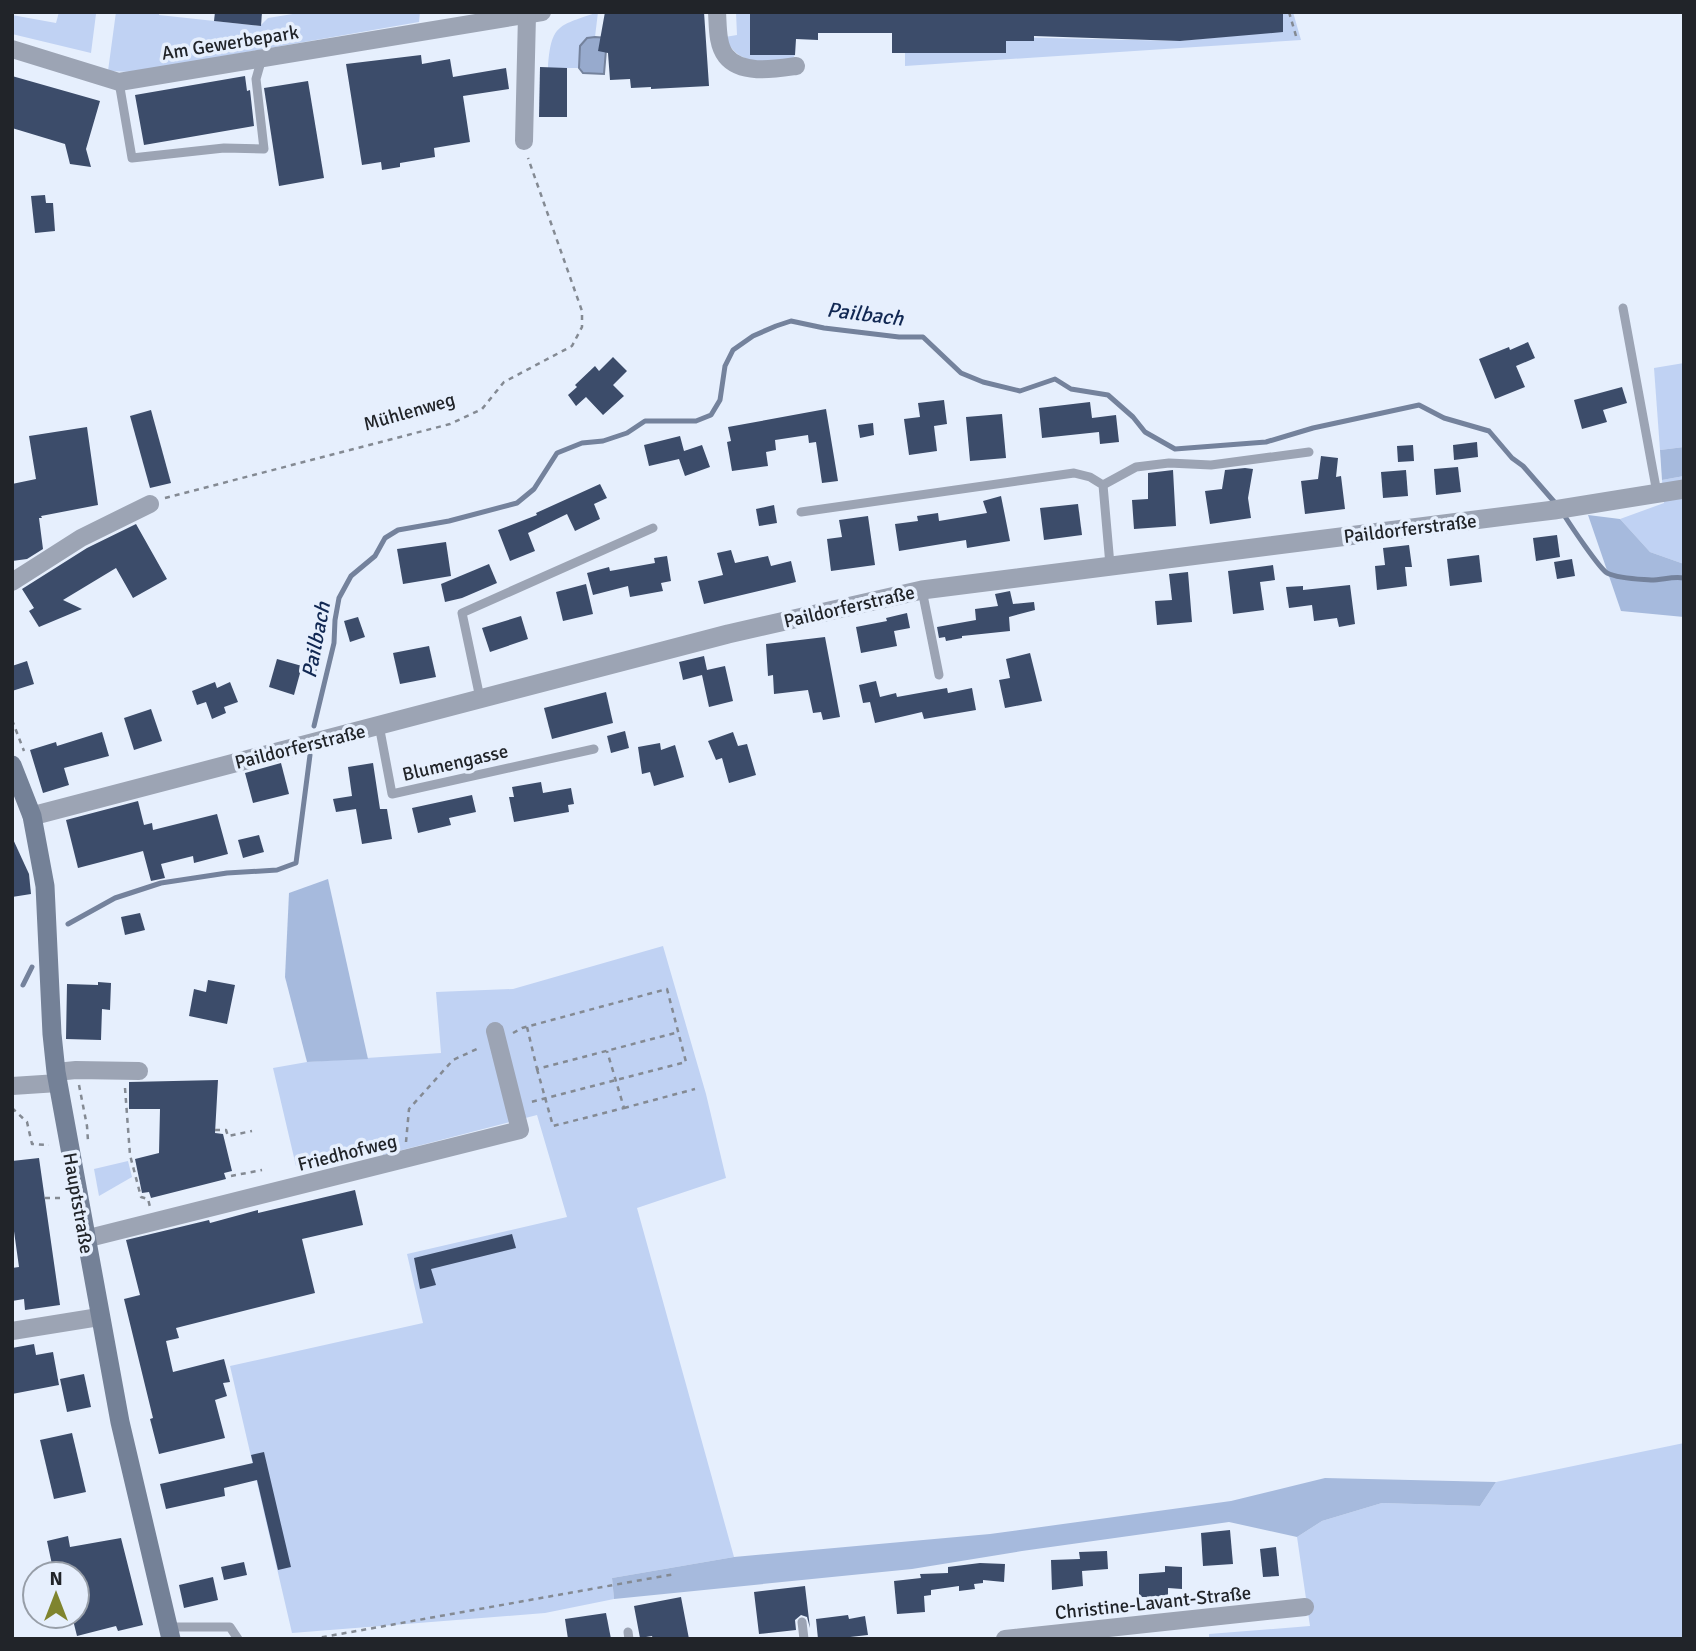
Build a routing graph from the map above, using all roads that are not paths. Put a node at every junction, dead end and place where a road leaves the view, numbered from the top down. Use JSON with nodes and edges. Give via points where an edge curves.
{"nodes":[{"id":1,"x":717,"y":12,"type":"edge"},
{"id":2,"x":534,"y":13,"type":"edge"},
{"id":3,"x":12,"y":49,"type":"edge"},
{"id":4,"x":262,"y":58,"type":"junction"},
{"id":5,"x":796,"y":66,"type":"dead end"},
{"id":6,"x":119,"y":82,"type":"junction"},
{"id":7,"x":524,"y":141,"type":"road end"},
{"id":8,"x":1623,"y":308,"type":"dead end"},
{"id":9,"x":1309,"y":452,"type":"dead end"},
{"id":10,"x":1103,"y":485,"type":"junction"},
{"id":11,"x":1684,"y":489,"type":"edge"},
{"id":12,"x":1657,"y":493,"type":"junction"},
{"id":13,"x":150,"y":503,"type":"road end"},
{"id":14,"x":801,"y":512,"type":"dead end"},
{"id":15,"x":653,"y":528,"type":"dead end"},
{"id":16,"x":1110,"y":565,"type":"junction"},
{"id":17,"x":12,"y":582,"type":"edge"},
{"id":18,"x":922,"y":590,"type":"junction"},
{"id":19,"x":939,"y":675,"type":"dead end"},
{"id":20,"x":480,"y":699,"type":"junction"},
{"id":21,"x":379,"y":725,"type":"junction"},
{"id":22,"x":594,"y":749,"type":"dead end"},
{"id":23,"x":12,"y":765,"type":"edge"},
{"id":24,"x":33,"y":816,"type":"junction"},
{"id":25,"x":497,"y":1036,"type":"road end"},
{"id":26,"x":139,"y":1071,"type":"dead end"},
{"id":27,"x":57,"y":1078,"type":"junction"},
{"id":28,"x":12,"y":1086,"type":"edge"},
{"id":29,"x":85,"y":1239,"type":"junction"},
{"id":30,"x":99,"y":1317,"type":"junction"},
{"id":31,"x":12,"y":1331,"type":"edge"},
{"id":32,"x":1305,"y":1607,"type":"dead end"},
{"id":33,"x":802,"y":1622,"type":"dead end"},
{"id":34,"x":169,"y":1633,"type":"edge"},
{"id":35,"x":238,"y":1639,"type":"edge"},
{"id":36,"x":804,"y":1639,"type":"edge"},
{"id":37,"x":1005,"y":1639,"type":"edge"}],
"edges":[{"from":1,"to":5,"type":"street","via":[[726,57],[745,67],[771,70]]},
{"from":2,"to":4,"type":"street","name":"Am Gewerbepark"},
{"from":2,"to":7,"type":"street"},
{"from":3,"to":6,"type":"street","name":"Am Gewerbepark"},
{"from":4,"to":6,"type":"street","name":"Am Gewerbepark"},
{"from":4,"to":6,"type":"lane","via":[[256,79],[264,149],[224,148],[132,158]]},
{"from":8,"to":12,"type":"lane"},
{"from":9,"to":10,"type":"lane","via":[[1211,465],[1136,467]]},
{"from":10,"to":14,"type":"lane","via":[[1074,473]]},
{"from":10,"to":16,"type":"lane"},
{"from":11,"to":12,"type":"street","name":"Paildorferstraße"},
{"from":12,"to":16,"type":"street","name":"Paildorferstraße"},
{"from":13,"to":17,"type":"street","via":[[81,538]]},
{"from":15,"to":20,"type":"lane","via":[[462,613]]},
{"from":16,"to":18,"type":"street","name":"Paildorferstraße"},
{"from":18,"to":19,"type":"lane"},
{"from":18,"to":20,"type":"street","name":"Paildorferstraße","via":[[728,634]]},
{"from":20,"to":21,"type":"street","name":"Paildorferstraße"},
{"from":21,"to":22,"type":"lane","name":"Blumengasse","via":[[392,794]]},
{"from":21,"to":24,"type":"street","name":"Paildorferstraße"},
{"from":23,"to":24,"type":"main road","name":"Hauptstraße"},
{"from":24,"to":27,"type":"main road","name":"Hauptstraße","via":[[47,905]]},
{"from":25,"to":29,"type":"street","name":"Friedhofweg","via":[[520,1130]]},
{"from":26,"to":27,"type":"street","via":[[76,1070]]},
{"from":27,"to":28,"type":"street"},
{"from":27,"to":29,"type":"main road","name":"Hauptstraße"},
{"from":29,"to":30,"type":"main road","name":"Hauptstraße"},
{"from":30,"to":31,"type":"street"},
{"from":30,"to":34,"type":"main road","name":"Hauptstraße"},
{"from":32,"to":37,"type":"street","name":"Christine-Lavant-Straße"},
{"from":33,"to":36,"type":"lane"},
{"from":34,"to":35,"type":"lane","via":[[230,1627]]}]}
